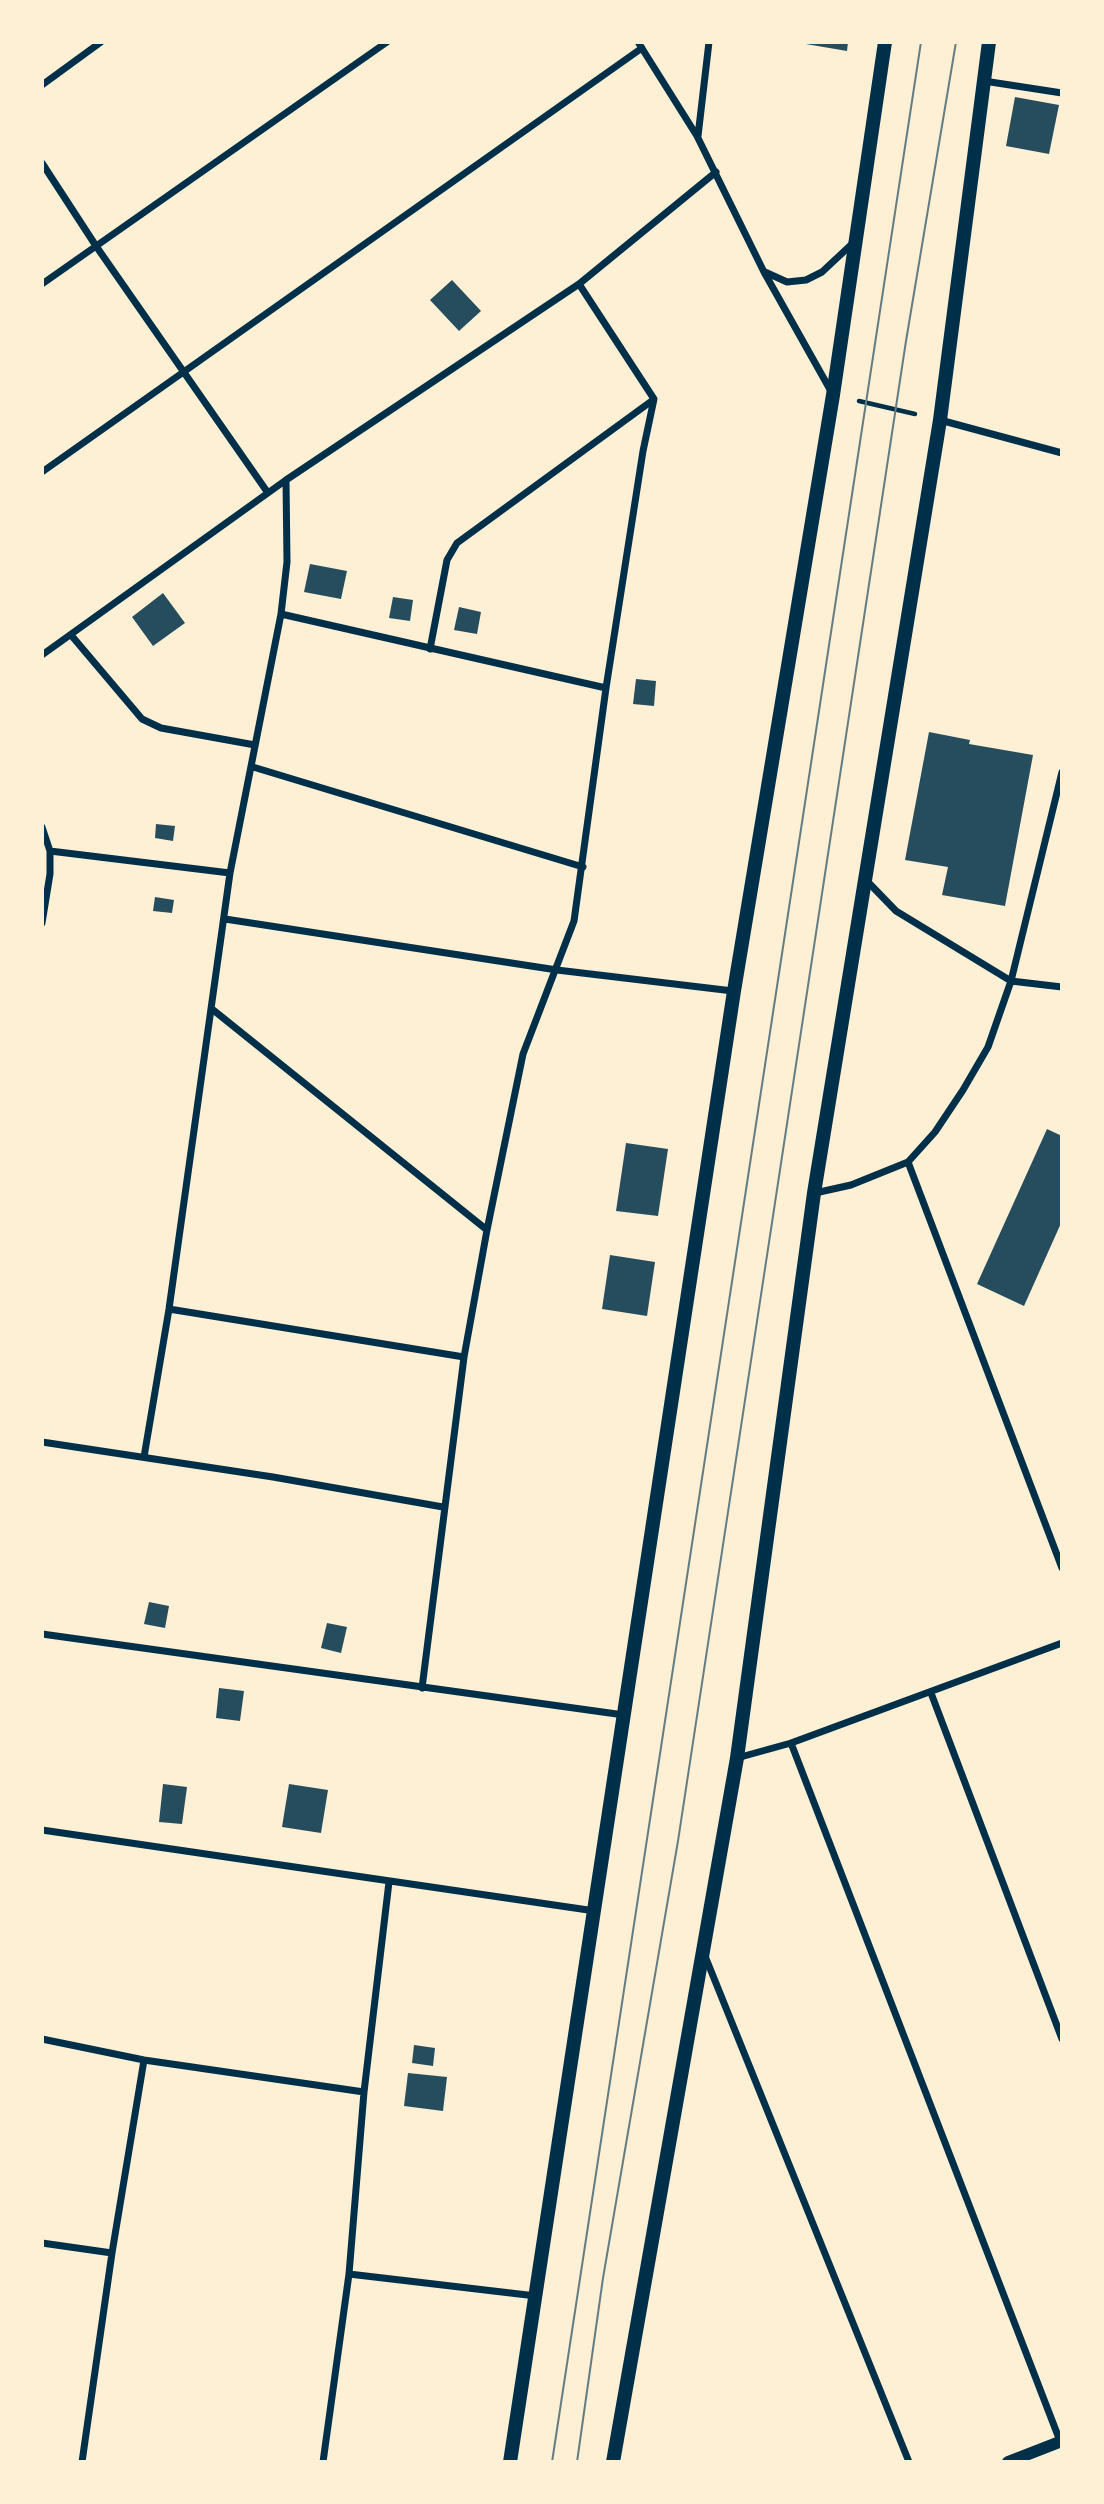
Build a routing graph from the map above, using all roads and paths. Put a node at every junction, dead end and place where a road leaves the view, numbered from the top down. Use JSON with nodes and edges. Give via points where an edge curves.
{"nodes":[{"id":1,"x":101,"y":42,"type":"edge"},
{"id":2,"x":387,"y":42,"type":"edge"},
{"id":3,"x":709,"y":42,"type":"edge"},
{"id":4,"x":885,"y":42,"type":"edge"},
{"id":5,"x":989,"y":42,"type":"edge"},
{"id":6,"x":640,"y":45,"type":"edge"},
{"id":7,"x":984,"y":81,"type":"junction"},
{"id":8,"x":42,"y":85,"type":"edge"},
{"id":9,"x":1062,"y":93,"type":"edge"},
{"id":10,"x":698,"y":136,"type":"junction"},
{"id":11,"x":42,"y":163,"type":"edge"},
{"id":12,"x":716,"y":172,"type":"junction"},
{"id":13,"x":855,"y":240,"type":"junction"},
{"id":14,"x":96,"y":246,"type":"junction"},
{"id":15,"x":764,"y":272,"type":"junction"},
{"id":16,"x":42,"y":284,"type":"edge"},
{"id":17,"x":579,"y":284,"type":"junction"},
{"id":18,"x":183,"y":372,"type":"junction"},
{"id":19,"x":833,"y":395,"type":"junction"},
{"id":20,"x":654,"y":399,"type":"junction"},
{"id":21,"x":940,"y":421,"type":"junction"},
{"id":22,"x":1062,"y":453,"type":"edge"},
{"id":23,"x":42,"y":472,"type":"edge"},
{"id":24,"x":286,"y":480,"type":"junction"},
{"id":25,"x":268,"y":493,"type":"junction"},
{"id":26,"x":281,"y":614,"type":"junction"},
{"id":27,"x":71,"y":635,"type":"junction"},
{"id":28,"x":430,"y":649,"type":"junction"},
{"id":29,"x":42,"y":655,"type":"edge"},
{"id":30,"x":606,"y":688,"type":"junction"},
{"id":31,"x":255,"y":745,"type":"junction"},
{"id":32,"x":253,"y":767,"type":"junction"},
{"id":33,"x":1062,"y":772,"type":"edge"},
{"id":34,"x":42,"y":827,"type":"edge"},
{"id":35,"x":50,"y":851,"type":"junction"},
{"id":36,"x":583,"y":867,"type":"junction"},
{"id":37,"x":230,"y":873,"type":"junction"},
{"id":38,"x":46,"y":875,"type":"edge"},
{"id":39,"x":864,"y":878,"type":"junction"},
{"id":40,"x":225,"y":919,"type":"junction"},
{"id":41,"x":42,"y":923,"type":"edge"},
{"id":42,"x":558,"y":970,"type":"junction"},
{"id":43,"x":1011,"y":981,"type":"junction"},
{"id":44,"x":1062,"y":987,"type":"edge"},
{"id":45,"x":734,"y":991,"type":"junction"},
{"id":46,"x":212,"y":1009,"type":"junction"},
{"id":47,"x":908,"y":1162,"type":"junction"},
{"id":48,"x":814,"y":1193,"type":"junction"},
{"id":49,"x":487,"y":1230,"type":"junction"},
{"id":50,"x":169,"y":1309,"type":"junction"},
{"id":51,"x":464,"y":1357,"type":"junction"},
{"id":52,"x":42,"y":1442,"type":"edge"},
{"id":53,"x":144,"y":1457,"type":"junction"},
{"id":54,"x":443,"y":1507,"type":"junction"},
{"id":55,"x":1062,"y":1568,"type":"edge"},
{"id":56,"x":42,"y":1634,"type":"edge"},
{"id":57,"x":1062,"y":1643,"type":"edge"},
{"id":58,"x":422,"y":1688,"type":"junction"},
{"id":59,"x":931,"y":1693,"type":"junction"},
{"id":60,"x":624,"y":1715,"type":"junction"},
{"id":61,"x":791,"y":1743,"type":"junction"},
{"id":62,"x":737,"y":1758,"type":"junction"},
{"id":63,"x":42,"y":1830,"type":"edge"},
{"id":64,"x":389,"y":1882,"type":"junction"},
{"id":65,"x":596,"y":1911,"type":"junction"},
{"id":66,"x":702,"y":1947,"type":"junction"},
{"id":67,"x":42,"y":2039,"type":"edge"},
{"id":68,"x":1062,"y":2039,"type":"edge"},
{"id":69,"x":144,"y":2060,"type":"junction"},
{"id":70,"x":364,"y":2092,"type":"junction"},
{"id":71,"x":42,"y":2243,"type":"edge"},
{"id":72,"x":111,"y":2253,"type":"junction"},
{"id":73,"x":349,"y":2274,"type":"junction"},
{"id":74,"x":537,"y":2296,"type":"junction"},
{"id":75,"x":1061,"y":2441,"type":"edge"},
{"id":76,"x":615,"y":2456,"type":"edge"},
{"id":77,"x":82,"y":2462,"type":"edge"},
{"id":78,"x":323,"y":2462,"type":"edge"},
{"id":79,"x":510,"y":2462,"type":"edge"},
{"id":80,"x":625,"y":2462,"type":"edge"},
{"id":81,"x":909,"y":2462,"type":"edge"},
{"id":82,"x":1008,"y":2462,"type":"edge"}],
"edges":[{"from":1,"to":8,"type":"street"},
{"from":2,"to":14,"type":"street"},
{"from":3,"to":10,"type":"street"},
{"from":4,"to":13,"type":"main road"},
{"from":5,"to":7,"type":"main road"},
{"from":6,"to":10,"type":"street"},
{"from":6,"to":18,"type":"street"},
{"from":7,"to":9,"type":"street"},
{"from":7,"to":21,"type":"main road"},
{"from":10,"to":12,"type":"street"},
{"from":11,"to":14,"type":"street"},
{"from":12,"to":15,"type":"street"},
{"from":12,"to":17,"type":"street"},
{"from":13,"to":15,"type":"street","via":[[822,272],[806,280],[787,282]]},
{"from":13,"to":19,"type":"main road"},
{"from":14,"to":16,"type":"street"},
{"from":14,"to":18,"type":"street"},
{"from":15,"to":19,"type":"street"},
{"from":17,"to":20,"type":"street"},
{"from":17,"to":24,"type":"street"},
{"from":18,"to":23,"type":"street"},
{"from":18,"to":25,"type":"street"},
{"from":19,"to":21,"type":"path"},
{"from":19,"to":45,"type":"main road"},
{"from":20,"to":28,"type":"street","via":[[457,543],[445,570]]},
{"from":20,"to":30,"type":"street"},
{"from":21,"to":22,"type":"street"},
{"from":21,"to":39,"type":"main road"},
{"from":24,"to":25,"type":"street"},
{"from":24,"to":26,"type":"street","via":[[287,562]]},
{"from":25,"to":27,"type":"street"},
{"from":26,"to":28,"type":"street"},
{"from":26,"to":31,"type":"street"},
{"from":27,"to":29,"type":"street"},
{"from":27,"to":31,"type":"street","via":[[142,719],[161,728]]},
{"from":28,"to":30,"type":"street"},
{"from":30,"to":36,"type":"street"},
{"from":31,"to":32,"type":"street"},
{"from":32,"to":36,"type":"street"},
{"from":32,"to":37,"type":"street"},
{"from":33,"to":43,"type":"street"},
{"from":34,"to":35,"type":"street"},
{"from":35,"to":37,"type":"street"},
{"from":35,"to":38,"type":"street"},
{"from":36,"to":42,"type":"street","via":[[574,921]]},
{"from":37,"to":40,"type":"street"},
{"from":38,"to":41,"type":"street"},
{"from":39,"to":43,"type":"street","via":[[896,911]]},
{"from":39,"to":48,"type":"main road"},
{"from":40,"to":42,"type":"street"},
{"from":40,"to":46,"type":"street"},
{"from":42,"to":45,"type":"street"},
{"from":42,"to":49,"type":"street","via":[[523,1054]]},
{"from":43,"to":44,"type":"street"},
{"from":43,"to":47,"type":"street","via":[[982,1058],[935,1132]]},
{"from":45,"to":60,"type":"main road"},
{"from":46,"to":49,"type":"street"},
{"from":46,"to":50,"type":"street"},
{"from":47,"to":48,"type":"street","via":[[851,1185]]},
{"from":47,"to":55,"type":"street"},
{"from":48,"to":62,"type":"main road"},
{"from":49,"to":51,"type":"street"},
{"from":50,"to":51,"type":"street"},
{"from":50,"to":53,"type":"street"},
{"from":51,"to":54,"type":"street"},
{"from":52,"to":53,"type":"street"},
{"from":53,"to":54,"type":"street"},
{"from":54,"to":58,"type":"street"},
{"from":56,"to":58,"type":"street"},
{"from":57,"to":59,"type":"street"},
{"from":58,"to":60,"type":"street"},
{"from":59,"to":61,"type":"street"},
{"from":59,"to":68,"type":"street"},
{"from":60,"to":65,"type":"main road"},
{"from":61,"to":62,"type":"street"},
{"from":61,"to":75,"type":"street"},
{"from":62,"to":66,"type":"main road"},
{"from":63,"to":64,"type":"street"},
{"from":64,"to":65,"type":"street"},
{"from":64,"to":70,"type":"street"},
{"from":65,"to":74,"type":"main road"},
{"from":66,"to":76,"type":"main road"},
{"from":66,"to":81,"type":"street"},
{"from":67,"to":69,"type":"street"},
{"from":69,"to":70,"type":"street"},
{"from":69,"to":72,"type":"street"},
{"from":70,"to":73,"type":"street"},
{"from":71,"to":72,"type":"street"},
{"from":72,"to":77,"type":"street"},
{"from":73,"to":74,"type":"street"},
{"from":73,"to":78,"type":"street"},
{"from":74,"to":79,"type":"main road"},
{"from":75,"to":82,"type":"street"},
{"from":76,"to":80,"type":"main road"}]}
